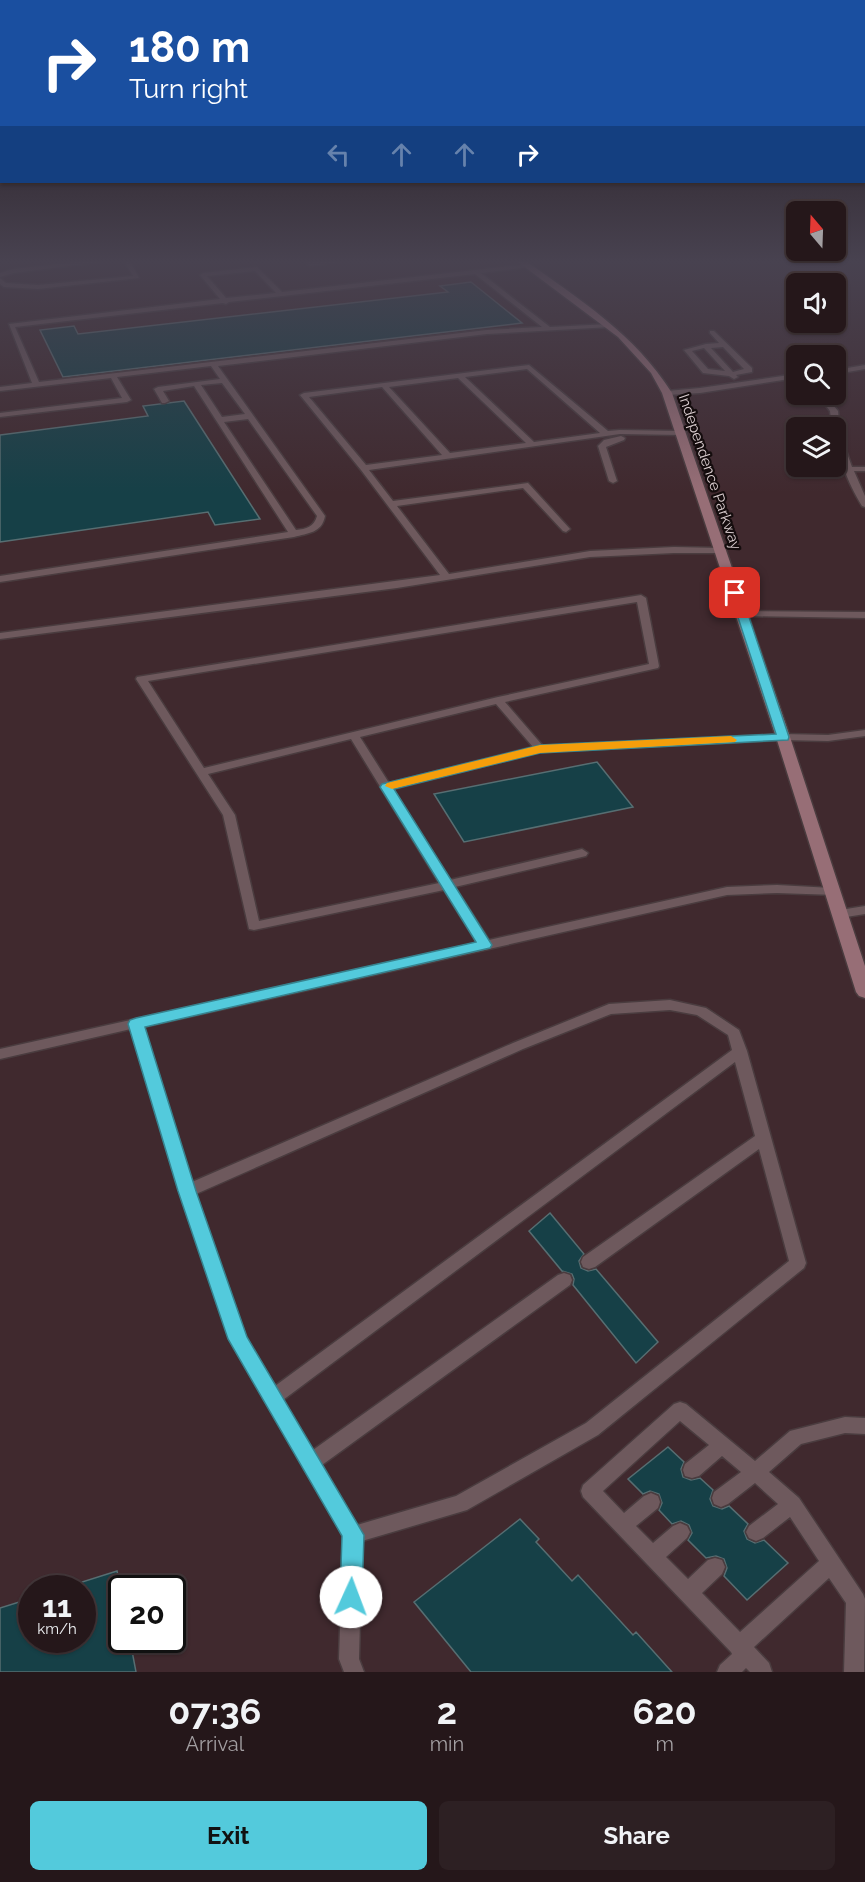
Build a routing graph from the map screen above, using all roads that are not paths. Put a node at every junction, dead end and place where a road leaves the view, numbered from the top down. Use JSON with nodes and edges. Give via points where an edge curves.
{"nodes":[{"id":1,"x":16,"y":337,"type":"edge"},
{"id":2,"x":444,"y":337,"type":"edge"},
{"id":3,"x":621,"y":337,"type":"edge"},
{"id":4,"x":717,"y":337,"type":"edge"},
{"id":5,"x":725,"y":345,"type":"junction"},
{"id":6,"x":707,"y":348,"type":"junction"},
{"id":7,"x":213,"y":364,"type":"junction"},
{"id":8,"x":865,"y":368,"type":"edge"},
{"id":9,"x":846,"y":371,"type":"edge"},
{"id":10,"x":732,"y":374,"type":"junction"},
{"id":11,"x":113,"y":376,"type":"junction"},
{"id":12,"x":460,"y":376,"type":"junction"},
{"id":13,"x":786,"y":377,"type":"edge"},
{"id":14,"x":225,"y":381,"type":"junction"},
{"id":15,"x":196,"y":384,"type":"junction"},
{"id":16,"x":741,"y":384,"type":"junction"},
{"id":17,"x":37,"y":385,"type":"junction"},
{"id":18,"x":384,"y":385,"type":"junction"},
{"id":19,"x":0,"y":389,"type":"edge"},
{"id":20,"x":667,"y":393,"type":"junction"},
{"id":21,"x":165,"y":401,"type":"dead end"},
{"id":22,"x":829,"y":405,"type":"edge"},
{"id":23,"x":0,"y":415,"type":"edge"},
{"id":24,"x":250,"y":416,"type":"junction"},
{"id":25,"x":220,"y":420,"type":"junction"},
{"id":26,"x":639,"y":432,"type":"junction"},
{"id":27,"x":681,"y":433,"type":"junction"},
{"id":28,"x":606,"y":434,"type":"junction"},
{"id":29,"x":532,"y":444,"type":"junction"},
{"id":30,"x":448,"y":456,"type":"junction"},
{"id":31,"x":364,"y":468,"type":"junction"},
{"id":32,"x":850,"y":469,"type":"junction"},
{"id":33,"x":865,"y":469,"type":"edge"},
{"id":34,"x":613,"y":481,"type":"dead end"},
{"id":35,"x":392,"y":504,"type":"junction"},
{"id":36,"x":865,"y":504,"type":"edge"},
{"id":37,"x":566,"y":529,"type":"dead end"},
{"id":38,"x":294,"y":534,"type":"junction"},
{"id":39,"x":721,"y":551,"type":"junction"},
{"id":40,"x":447,"y":578,"type":"junction"},
{"id":41,"x":0,"y":579,"type":"edge"},
{"id":42,"x":742,"y":614,"type":"junction"},
{"id":43,"x":865,"y":615,"type":"edge"},
{"id":44,"x":0,"y":636,"type":"edge"},
{"id":45,"x":498,"y":700,"type":"junction"},
{"id":46,"x":865,"y":732,"type":"edge"},
{"id":47,"x":354,"y":735,"type":"junction"},
{"id":48,"x":783,"y":737,"type":"junction"},
{"id":49,"x":540,"y":749,"type":"junction"},
{"id":50,"x":201,"y":772,"type":"junction"},
{"id":51,"x":386,"y":787,"type":"junction"},
{"id":52,"x":582,"y":853,"type":"dead end"},
{"id":53,"x":447,"y":885,"type":"junction"},
{"id":54,"x":832,"y":892,"type":"junction"},
{"id":55,"x":865,"y":910,"type":"edge"},
{"id":56,"x":840,"y":914,"type":"junction"},
{"id":57,"x":485,"y":945,"type":"junction"},
{"id":58,"x":865,"y":992,"type":"edge"},
{"id":59,"x":136,"y":1024,"type":"junction"},
{"id":60,"x":740,"y":1051,"type":"junction"},
{"id":61,"x":0,"y":1054,"type":"edge"},
{"id":62,"x":764,"y":1137,"type":"junction"},
{"id":63,"x":187,"y":1191,"type":"junction"},
{"id":64,"x":589,"y":1262,"type":"dead end"},
{"id":65,"x":564,"y":1280,"type":"dead end"},
{"id":66,"x":273,"y":1397,"type":"junction"},
{"id":67,"x":865,"y":1426,"type":"edge"},
{"id":68,"x":722,"y":1445,"type":"junction"},
{"id":69,"x":312,"y":1462,"type":"junction"},
{"id":70,"x":692,"y":1470,"type":"dead end"},
{"id":71,"x":755,"y":1472,"type":"junction"},
{"id":72,"x":721,"y":1498,"type":"dead end"},
{"id":73,"x":651,"y":1502,"type":"dead end"},
{"id":74,"x":792,"y":1504,"type":"junction"},
{"id":75,"x":623,"y":1525,"type":"junction"},
{"id":76,"x":680,"y":1532,"type":"dead end"},
{"id":77,"x":756,"y":1532,"type":"dead end"},
{"id":78,"x":353,"y":1535,"type":"junction"},
{"id":79,"x":652,"y":1556,"type":"junction"},
{"id":80,"x":831,"y":1562,"type":"junction"},
{"id":81,"x":715,"y":1567,"type":"dead end"},
{"id":82,"x":688,"y":1593,"type":"junction"},
{"id":83,"x":743,"y":1650,"type":"junction"},
{"id":84,"x":354,"y":1672,"type":"edge"},
{"id":85,"x":727,"y":1672,"type":"edge"},
{"id":86,"x":762,"y":1672,"type":"edge"},
{"id":87,"x":854,"y":1672,"type":"edge"}],
"edges":[{"from":1,"to":17,"type":"lane"},
{"from":2,"to":7,"type":"lane"},
{"from":3,"to":20,"type":"main road","name":"Independence Parkway","via":[[657,374]]},
{"from":4,"to":5,"type":"lane"},
{"from":5,"to":6,"type":"lane"},
{"from":5,"to":10,"type":"lane","via":[[749,370]]},
{"from":6,"to":10,"type":"lane"},
{"from":6,"to":10,"type":"lane","via":[[688,351],[706,371]]},
{"from":7,"to":11,"type":"lane"},
{"from":7,"to":14,"type":"lane"},
{"from":8,"to":9,"type":"lane"},
{"from":10,"to":16,"type":"lane"},
{"from":11,"to":17,"type":"lane"},
{"from":11,"to":23,"type":"lane","via":[[127,400]]},
{"from":12,"to":18,"type":"lane"},
{"from":12,"to":28,"type":"lane","via":[[529,367]]},
{"from":12,"to":29,"type":"lane"},
{"from":13,"to":16,"type":"lane"},
{"from":14,"to":15,"type":"lane"},
{"from":14,"to":24,"type":"lane"},
{"from":15,"to":21,"type":"lane","via":[[158,389]]},
{"from":15,"to":25,"type":"lane"},
{"from":16,"to":20,"type":"lane"},
{"from":17,"to":19,"type":"lane"},
{"from":18,"to":30,"type":"lane"},
{"from":18,"to":31,"type":"lane","via":[[304,395]]},
{"from":20,"to":27,"type":"main road","name":"Independence Parkway"},
{"from":22,"to":32,"type":"lane"},
{"from":24,"to":25,"type":"lane"},
{"from":24,"to":38,"type":"lane","via":[[321,516],[316,527]]},
{"from":25,"to":38,"type":"lane"},
{"from":26,"to":27,"type":"lane"},
{"from":26,"to":28,"type":"lane"},
{"from":26,"to":34,"type":"lane","via":[[602,446]]},
{"from":27,"to":39,"type":"main road","name":"Independence Parkway"},
{"from":28,"to":29,"type":"lane"},
{"from":29,"to":30,"type":"lane"},
{"from":30,"to":31,"type":"lane"},
{"from":31,"to":35,"type":"lane"},
{"from":32,"to":33,"type":"lane"},
{"from":32,"to":36,"type":"lane"},
{"from":35,"to":37,"type":"lane","via":[[525,485]]},
{"from":35,"to":40,"type":"lane"},
{"from":38,"to":41,"type":"lane"},
{"from":39,"to":40,"type":"lane","via":[[590,554]]},
{"from":39,"to":42,"type":"main road","name":"Independence Parkway"},
{"from":40,"to":44,"type":"lane"},
{"from":42,"to":43,"type":"lane"},
{"from":42,"to":48,"type":"main road","name":"Independence Parkway"},
{"from":45,"to":47,"type":"lane"},
{"from":45,"to":49,"type":"lane"},
{"from":45,"to":50,"type":"lane","via":[[654,666],[641,598],[141,679]]},
{"from":46,"to":48,"type":"lane","via":[[828,738]]},
{"from":47,"to":50,"type":"lane"},
{"from":47,"to":51,"type":"lane"},
{"from":48,"to":49,"type":"lane"},
{"from":48,"to":54,"type":"main road","name":"Independence Parkway"},
{"from":49,"to":51,"type":"lane"},
{"from":50,"to":53,"type":"lane","via":[[229,815],[254,926]]},
{"from":51,"to":53,"type":"lane"},
{"from":52,"to":53,"type":"lane"},
{"from":53,"to":57,"type":"lane"},
{"from":54,"to":56,"type":"main road","name":"Independence Parkway"},
{"from":54,"to":57,"type":"lane","via":[[727,891]]},
{"from":55,"to":56,"type":"lane"},
{"from":56,"to":58,"type":"main road","name":"Independence Parkway"},
{"from":57,"to":59,"type":"lane"},
{"from":59,"to":61,"type":"lane"},
{"from":59,"to":63,"type":"lane"},
{"from":60,"to":62,"type":"lane"},
{"from":60,"to":63,"type":"lane","via":[[734,1034],[701,1011],[670,1005],[609,1009]]},
{"from":60,"to":66,"type":"lane"},
{"from":62,"to":64,"type":"lane"},
{"from":62,"to":78,"type":"lane","via":[[798,1263],[592,1429],[460,1504]]},
{"from":63,"to":66,"type":"lane","via":[[238,1339]]},
{"from":65,"to":69,"type":"lane"},
{"from":66,"to":69,"type":"lane"},
{"from":67,"to":71,"type":"lane","via":[[845,1425],[796,1437]]},
{"from":68,"to":70,"type":"lane"},
{"from":68,"to":71,"type":"lane"},
{"from":68,"to":75,"type":"lane","via":[[680,1410],[590,1491]]},
{"from":69,"to":78,"type":"lane"},
{"from":71,"to":72,"type":"lane"},
{"from":71,"to":74,"type":"lane"},
{"from":73,"to":75,"type":"lane"},
{"from":74,"to":77,"type":"lane"},
{"from":74,"to":80,"type":"lane"},
{"from":75,"to":79,"type":"lane"},
{"from":76,"to":79,"type":"lane"},
{"from":78,"to":84,"type":"lane","via":[[349,1659]]},
{"from":79,"to":82,"type":"lane"},
{"from":80,"to":83,"type":"lane"},
{"from":80,"to":87,"type":"lane","via":[[856,1601]]},
{"from":81,"to":82,"type":"lane"},
{"from":82,"to":83,"type":"lane"},
{"from":83,"to":85,"type":"lane"},
{"from":83,"to":86,"type":"lane"}]}
